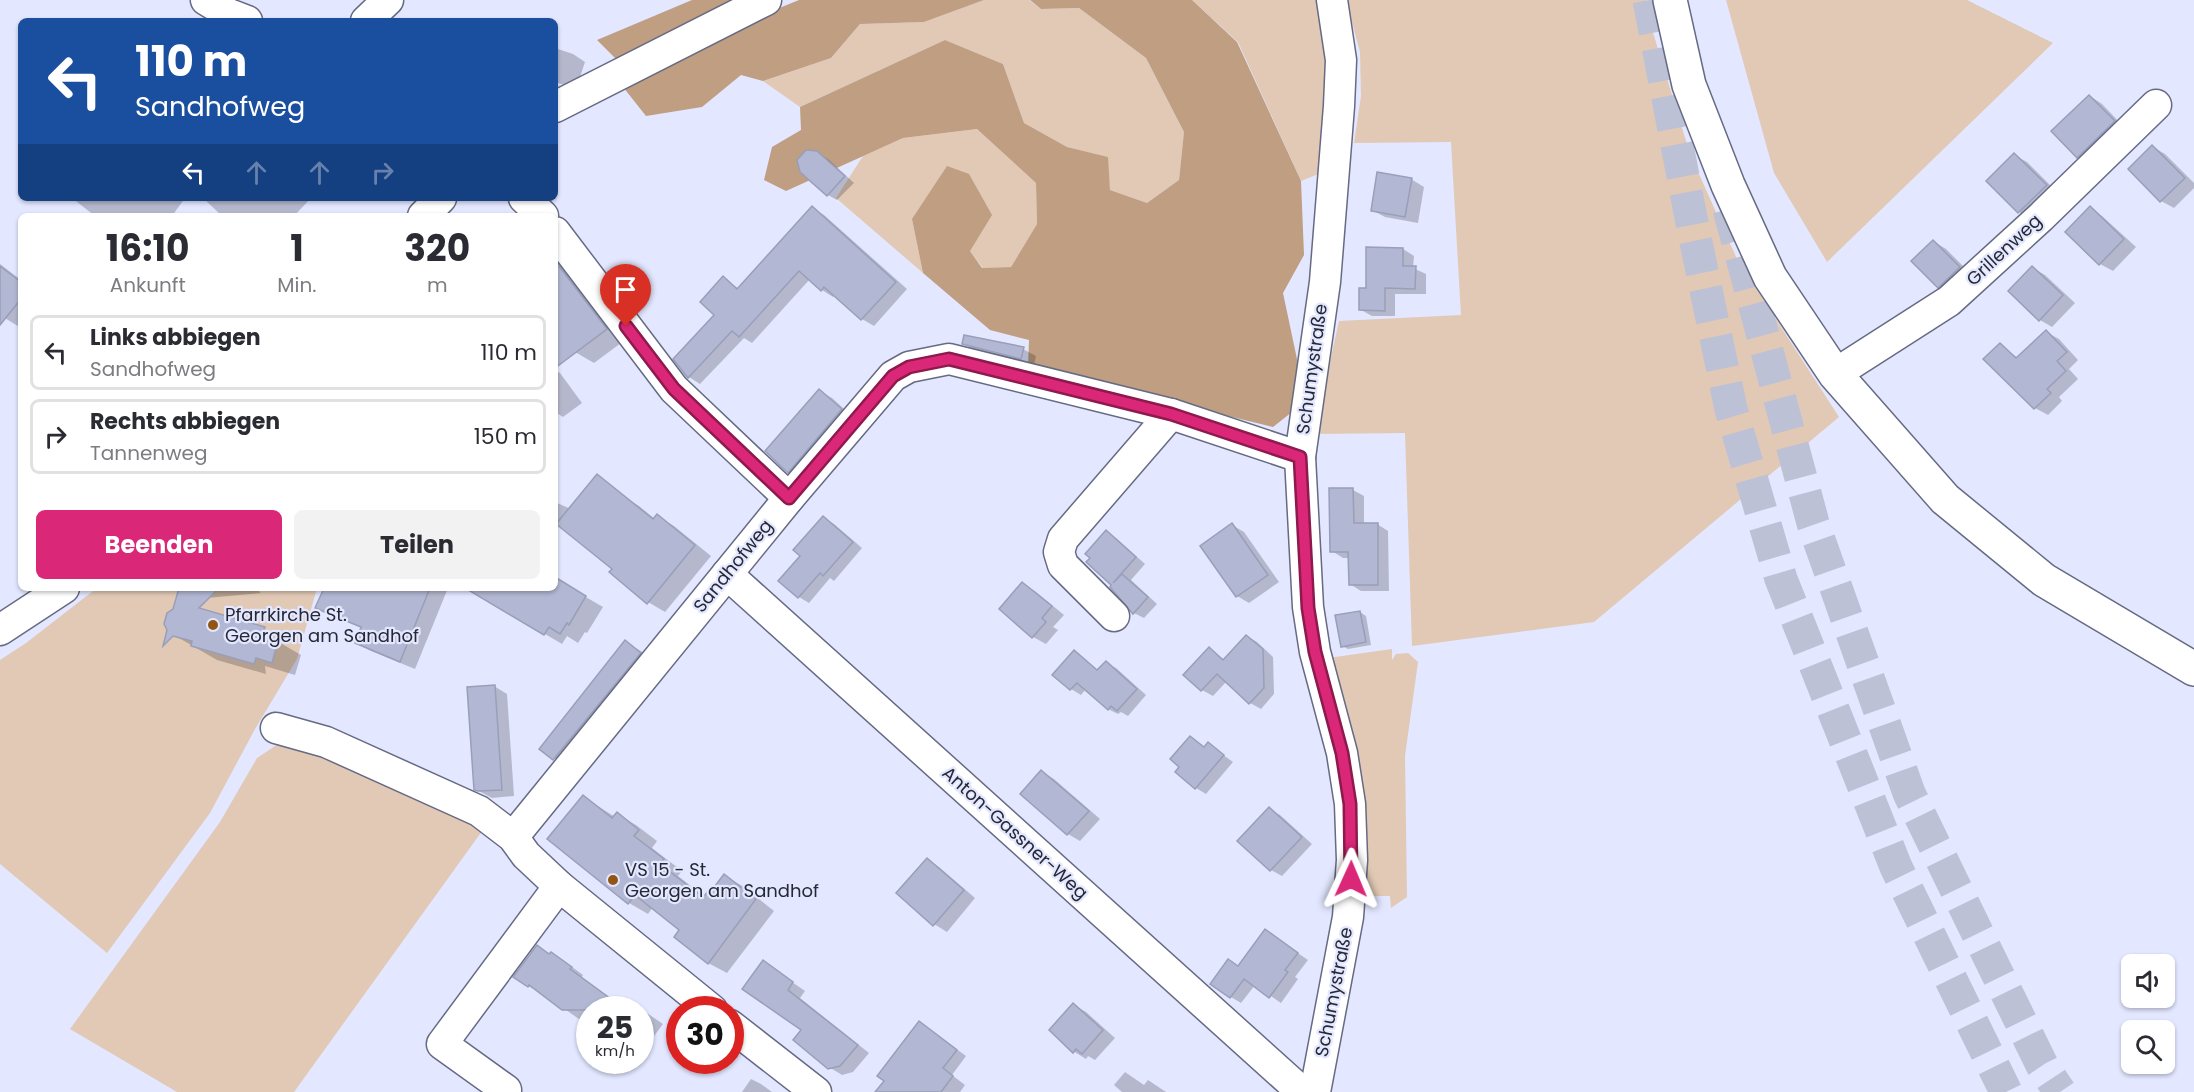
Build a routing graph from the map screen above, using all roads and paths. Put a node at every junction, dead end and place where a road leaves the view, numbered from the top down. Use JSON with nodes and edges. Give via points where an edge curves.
{"nodes":[{"id":1,"x":206,"y":0,"type":"edge"},
{"id":2,"x":388,"y":0,"type":"edge"},
{"id":3,"x":766,"y":0,"type":"edge"},
{"id":4,"x":1332,"y":0,"type":"edge"},
{"id":5,"x":1670,"y":0,"type":"edge"},
{"id":6,"x":239,"y":18,"type":"edge"},
{"id":7,"x":369,"y":18,"type":"edge"},
{"id":8,"x":558,"y":105,"type":"edge"},
{"id":9,"x":2156,"y":105,"type":"dead end"},
{"id":10,"x":438,"y":201,"type":"edge"},
{"id":11,"x":527,"y":201,"type":"edge"},
{"id":12,"x":426,"y":213,"type":"edge"},
{"id":13,"x":540,"y":213,"type":"edge"},
{"id":14,"x":558,"y":236,"type":"edge"},
{"id":15,"x":1835,"y":374,"type":"junction"},
{"id":16,"x":1171,"y":414,"type":"junction"},
{"id":17,"x":1300,"y":457,"type":"junction"},
{"id":18,"x":789,"y":498,"type":"junction"},
{"id":19,"x":727,"y":574,"type":"junction"},
{"id":20,"x":59,"y":591,"type":"edge"},
{"id":21,"x":1114,"y":616,"type":"dead end"},
{"id":22,"x":0,"y":630,"type":"edge"},
{"id":23,"x":2194,"y":669,"type":"edge"},
{"id":24,"x":276,"y":728,"type":"dead end"},
{"id":25,"x":513,"y":837,"type":"junction"},
{"id":26,"x":559,"y":886,"type":"junction"},
{"id":27,"x":695,"y":996,"type":"edge"},
{"id":28,"x":744,"y":1036,"type":"edge"},
{"id":29,"x":506,"y":1090,"type":"dead end"},
{"id":30,"x":816,"y":1092,"type":"edge"},
{"id":31,"x":1302,"y":1092,"type":"edge"},
{"id":32,"x":1315,"y":1092,"type":"edge"}],
"edges":[{"from":1,"to":6,"type":"street"},
{"from":2,"to":7,"type":"street"},
{"from":3,"to":8,"type":"street"},
{"from":4,"to":17,"type":"street","name":"Schumystraße","via":[[1341,60],[1339,106],[1325,282]]},
{"from":5,"to":15,"type":"main road","via":[[1689,84],[1728,185],[1770,277]]},
{"from":9,"to":15,"type":"street","name":"Grillenweg","via":[[1949,301]]},
{"from":10,"to":12,"type":"street"},
{"from":11,"to":13,"type":"street"},
{"from":14,"to":18,"type":"street","via":[[674,389]]},
{"from":15,"to":23,"type":"main road","via":[[1945,499],[1963,514],[2044,580]]},
{"from":16,"to":17,"type":"street","name":"Sandhofweg"},
{"from":16,"to":18,"type":"street","name":"Sandhofweg","via":[[949,359],[909,367],[893,376]]},
{"from":16,"to":21,"type":"street","via":[[1063,539],[1059,552],[1063,565]]},
{"from":17,"to":32,"type":"street","name":"Schumystraße","via":[[1308,608],[1315,652],[1342,753],[1350,804],[1352,860],[1348,917]]},
{"from":18,"to":19,"type":"street","name":"Sandhofweg"},
{"from":19,"to":25,"type":"street","name":"Sandhofweg"},
{"from":19,"to":31,"type":"street","name":"Anton-Gassner-Weg"},
{"from":20,"to":22,"type":"street"},
{"from":24,"to":25,"type":"street","via":[[326,742],[479,811]]},
{"from":25,"to":26,"type":"street"},
{"from":26,"to":27,"type":"street"},
{"from":26,"to":29,"type":"street","via":[[442,1044]]},
{"from":28,"to":30,"type":"street"}]}
